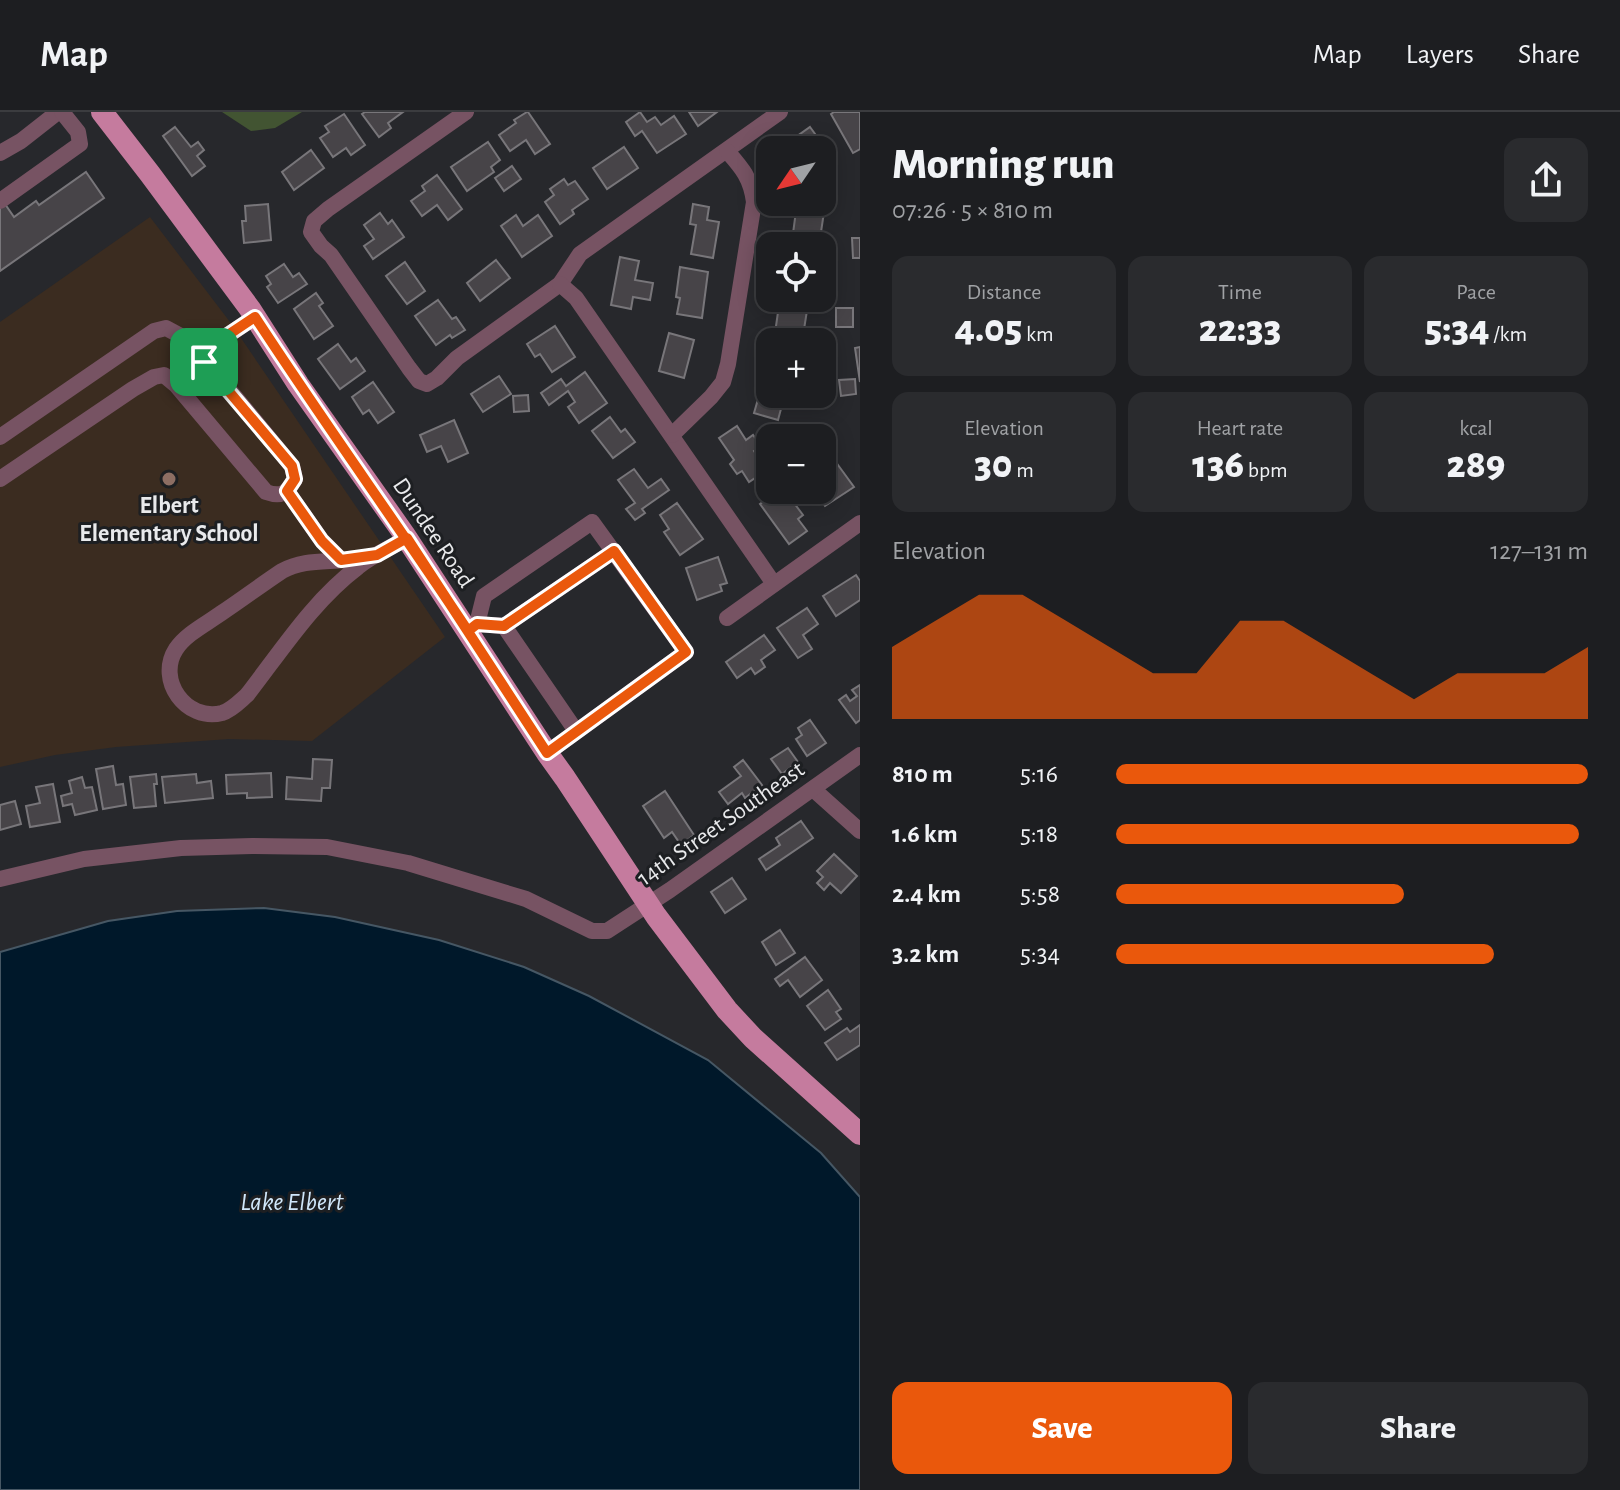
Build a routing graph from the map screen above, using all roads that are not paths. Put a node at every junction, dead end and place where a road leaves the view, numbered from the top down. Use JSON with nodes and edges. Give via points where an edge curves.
{"nodes":[{"id":1,"x":60,"y":112,"type":"edge"},
{"id":2,"x":102,"y":112,"type":"edge"},
{"id":3,"x":466,"y":112,"type":"edge"},
{"id":4,"x":780,"y":112,"type":"edge"},
{"id":5,"x":727,"y":151,"type":"junction"},
{"id":6,"x":0,"y":153,"type":"edge"},
{"id":7,"x":0,"y":201,"type":"edge"},
{"id":8,"x":560,"y":284,"type":"junction"},
{"id":9,"x":255,"y":317,"type":"junction"},
{"id":10,"x":204,"y":362,"type":"junction"},
{"id":11,"x":672,"y":435,"type":"junction"},
{"id":12,"x":0,"y":437,"type":"edge"},
{"id":13,"x":0,"y":479,"type":"edge"},
{"id":14,"x":287,"y":491,"type":"junction"},
{"id":15,"x":860,"y":523,"type":"edge"},
{"id":16,"x":407,"y":538,"type":"junction"},
{"id":17,"x":614,"y":551,"type":"junction"},
{"id":18,"x":377,"y":555,"type":"junction"},
{"id":19,"x":341,"y":560,"type":"junction"},
{"id":20,"x":774,"y":584,"type":"junction"},
{"id":21,"x":727,"y":618,"type":"dead end"},
{"id":22,"x":504,"y":626,"type":"junction"},
{"id":23,"x":473,"y":627,"type":"junction"},
{"id":24,"x":576,"y":731,"type":"junction"},
{"id":25,"x":547,"y":753,"type":"junction"},
{"id":26,"x":860,"y":755,"type":"edge"},
{"id":27,"x":813,"y":789,"type":"junction"},
{"id":28,"x":860,"y":831,"type":"edge"},
{"id":29,"x":0,"y":879,"type":"edge"},
{"id":30,"x":648,"y":904,"type":"junction"},
{"id":31,"x":860,"y":1134,"type":"edge"}],
"edges":[{"from":1,"to":6,"type":"street"},
{"from":1,"to":7,"type":"street","via":[[78,132],[80,144]]},
{"from":2,"to":9,"type":"main road","name":"Dundee Road"},
{"from":3,"to":8,"type":"street","via":[[328,209],[314,221],[311,232],[409,368],[427,384]]},
{"from":4,"to":5,"type":"street"},
{"from":5,"to":8,"type":"street","via":[[580,254]]},
{"from":5,"to":11,"type":"street","via":[[745,172],[754,202],[728,364],[723,382]]},
{"from":8,"to":11,"type":"street","via":[[576,298]]},
{"from":9,"to":10,"type":"street","via":[[213,345]]},
{"from":9,"to":16,"type":"main road","name":"Dundee Road"},
{"from":10,"to":12,"type":"street","via":[[179,335],[166,328],[154,331]]},
{"from":10,"to":14,"type":"street","via":[[292,466],[295,479]]},
{"from":11,"to":20,"type":"street"},
{"from":13,"to":14,"type":"street","via":[[133,389],[164,375],[266,492]]},
{"from":14,"to":19,"type":"street"},
{"from":15,"to":20,"type":"street"},
{"from":16,"to":18,"type":"street"},
{"from":16,"to":23,"type":"main road","name":"Dundee Road"},
{"from":17,"to":22,"type":"street"},
{"from":17,"to":23,"type":"street","via":[[592,522],[484,596]]},
{"from":17,"to":24,"type":"street","via":[[686,652]]},
{"from":18,"to":19,"type":"street"},
{"from":18,"to":19,"type":"street","via":[[316,605],[234,707],[203,712],[184,703],[171,688],[169,668],[176,649],[191,634],[295,564]]},
{"from":20,"to":21,"type":"street"},
{"from":22,"to":23,"type":"street"},
{"from":22,"to":24,"type":"street"},
{"from":23,"to":25,"type":"main road","name":"Dundee Road"},
{"from":24,"to":25,"type":"street"},
{"from":25,"to":30,"type":"main road","name":"Dundee Road"},
{"from":26,"to":27,"type":"street","name":"14th Street Southeast"},
{"from":27,"to":28,"type":"street"},
{"from":27,"to":30,"type":"street","name":"14th Street Southeast"},
{"from":29,"to":30,"type":"street","name":"14th Street Southeast","via":[[84,859],[181,848],[327,847],[408,863],[526,899],[592,931],[607,931]]},
{"from":30,"to":31,"type":"main road","name":"Dundee Road","via":[[727,1010]]}]}
